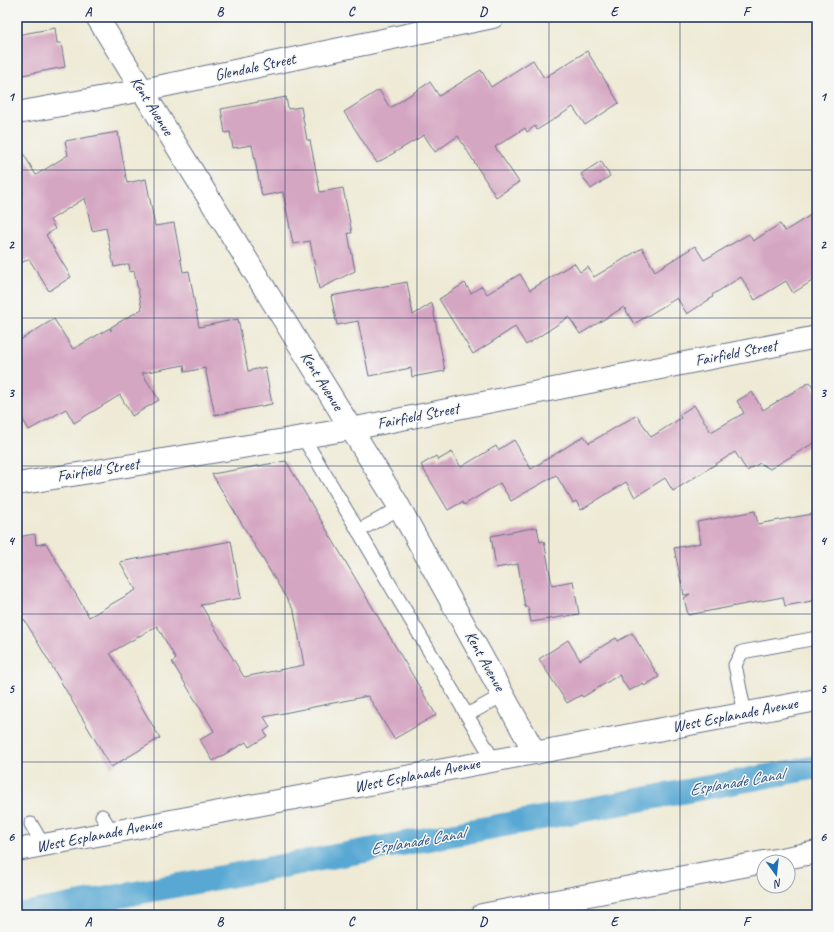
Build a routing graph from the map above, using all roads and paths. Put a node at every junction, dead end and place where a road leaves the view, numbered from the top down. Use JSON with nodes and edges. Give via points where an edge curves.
{"nodes":[{"id":1,"x":97,"y":17,"type":"edge"},
{"id":2,"x":493,"y":17,"type":"edge"},
{"id":3,"x":142,"y":90,"type":"junction"},
{"id":4,"x":17,"y":113,"type":"edge"},
{"id":5,"x":817,"y":338,"type":"edge"},
{"id":6,"x":351,"y":429,"type":"junction"},
{"id":7,"x":303,"y":437,"type":"junction"},
{"id":8,"x":17,"y":484,"type":"edge"},
{"id":9,"x":400,"y":508,"type":"junction"},
{"id":10,"x":358,"y":530,"type":"junction"},
{"id":11,"x":817,"y":638,"type":"edge"},
{"id":12,"x":503,"y":695,"type":"junction"},
{"id":13,"x":817,"y":700,"type":"edge"},
{"id":14,"x":745,"y":714,"type":"junction"},
{"id":15,"x":468,"y":715,"type":"junction"},
{"id":16,"x":535,"y":753,"type":"junction"},
{"id":17,"x":494,"y":760,"type":"junction"},
{"id":18,"x":31,"y":824,"type":"dead end"},
{"id":19,"x":43,"y":845,"type":"junction"},
{"id":20,"x":17,"y":850,"type":"edge"},
{"id":21,"x":817,"y":852,"type":"edge"},
{"id":22,"x":796,"y":856,"type":"edge"},
{"id":23,"x":756,"y":864,"type":"edge"},
{"id":24,"x":513,"y":912,"type":"edge"},
{"id":25,"x":482,"y":915,"type":"edge"}],
"edges":[{"from":1,"to":3,"type":"street","name":"Kent Avenue"},
{"from":2,"to":3,"type":"street","name":"Glendale Street"},
{"from":3,"to":4,"type":"street","name":"Glendale Street"},
{"from":3,"to":6,"type":"street","name":"Kent Avenue"},
{"from":5,"to":6,"type":"street","name":"Fairfield Street"},
{"from":6,"to":7,"type":"street","name":"Fairfield Street"},
{"from":6,"to":9,"type":"street","name":"Kent Avenue"},
{"from":7,"to":8,"type":"street","name":"Fairfield Street"},
{"from":7,"to":10,"type":"lane"},
{"from":9,"to":10,"type":"lane"},
{"from":9,"to":12,"type":"street","name":"Kent Avenue"},
{"from":10,"to":15,"type":"lane"},
{"from":11,"to":14,"type":"lane","via":[[742,652],[735,665]]},
{"from":12,"to":15,"type":"lane"},
{"from":12,"to":16,"type":"street","name":"Kent Avenue"},
{"from":13,"to":14,"type":"street","name":"West Esplanade Avenue"},
{"from":14,"to":16,"type":"street","name":"West Esplanade Avenue"},
{"from":15,"to":17,"type":"lane"},
{"from":16,"to":17,"type":"street","name":"West Esplanade Avenue"},
{"from":17,"to":19,"type":"street","name":"West Esplanade Avenue","via":[[107,824]]},
{"from":18,"to":19,"type":"lane"},
{"from":19,"to":20,"type":"street","name":"West Esplanade Avenue"},
{"from":21,"to":22,"type":"street"},
{"from":23,"to":24,"type":"street"},
{"from":24,"to":25,"type":"street"}]}
